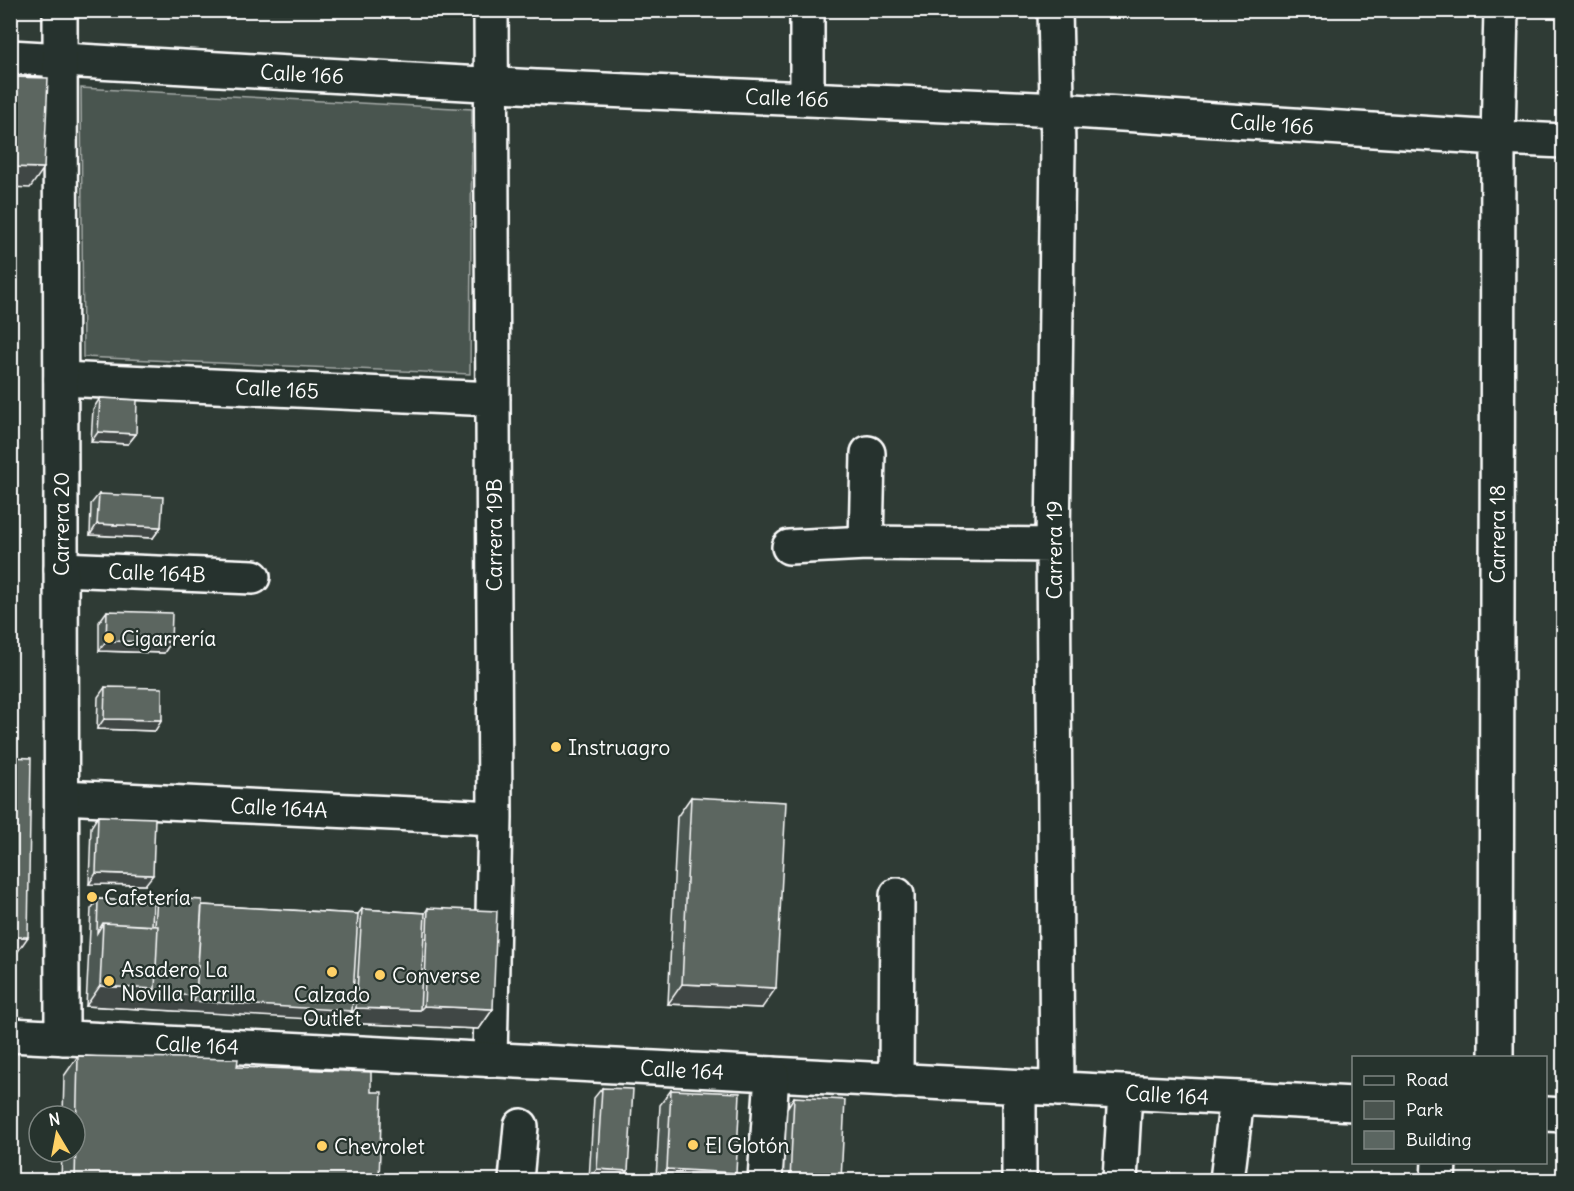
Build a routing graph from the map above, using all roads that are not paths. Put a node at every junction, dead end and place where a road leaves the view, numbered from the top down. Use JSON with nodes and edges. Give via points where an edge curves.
{"nodes":[{"id":1,"x":60,"y":10,"type":"edge"},
{"id":2,"x":491,"y":10,"type":"edge"},
{"id":3,"x":807,"y":10,"type":"edge"},
{"id":4,"x":1055,"y":10,"type":"edge"},
{"id":5,"x":1500,"y":10,"type":"edge"},
{"id":6,"x":10,"y":57,"type":"edge"},
{"id":7,"x":61,"y":61,"type":"junction"},
{"id":8,"x":491,"y":85,"type":"junction"},
{"id":9,"x":807,"y":99,"type":"junction"},
{"id":10,"x":1058,"y":110,"type":"junction"},
{"id":11,"x":1498,"y":138,"type":"junction"},
{"id":12,"x":1563,"y":141,"type":"edge"},
{"id":13,"x":61,"y":379,"type":"junction"},
{"id":14,"x":493,"y":399,"type":"junction"},
{"id":15,"x":868,"y":453,"type":"dead end"},
{"id":16,"x":866,"y":543,"type":"junction"},
{"id":17,"x":1053,"y":545,"type":"junction"},
{"id":18,"x":789,"y":547,"type":"dead end"},
{"id":19,"x":61,"y":569,"type":"junction"},
{"id":20,"x":253,"y":577,"type":"dead end"},
{"id":21,"x":62,"y":797,"type":"junction"},
{"id":22,"x":495,"y":818,"type":"junction"},
{"id":23,"x":897,"y":895,"type":"dead end"},
{"id":24,"x":10,"y":1035,"type":"edge"},
{"id":25,"x":62,"y":1038,"type":"junction"},
{"id":26,"x":1496,"y":1056,"type":"edge"},
{"id":27,"x":490,"y":1060,"type":"junction"},
{"id":28,"x":772,"y":1074,"type":"junction"},
{"id":29,"x":896,"y":1081,"type":"junction"},
{"id":30,"x":1019,"y":1087,"type":"junction"},
{"id":31,"x":1057,"y":1089,"type":"junction"},
{"id":32,"x":1125,"y":1092,"type":"junction"},
{"id":33,"x":1237,"y":1098,"type":"junction"},
{"id":34,"x":1352,"y":1104,"type":"edge"},
{"id":35,"x":1547,"y":1114,"type":"edge"},
{"id":36,"x":1563,"y":1115,"type":"edge"},
{"id":37,"x":521,"y":1126,"type":"dead end"},
{"id":38,"x":1438,"y":1164,"type":"edge"},
{"id":39,"x":516,"y":1180,"type":"edge"},
{"id":40,"x":765,"y":1180,"type":"edge"},
{"id":41,"x":1019,"y":1180,"type":"edge"},
{"id":42,"x":1120,"y":1180,"type":"edge"},
{"id":43,"x":1227,"y":1180,"type":"edge"},
{"id":44,"x":1438,"y":1180,"type":"edge"}],
"edges":[{"from":1,"to":7,"type":"street","name":"Carrera 20"},
{"from":2,"to":8,"type":"street","name":"Carrera 19B"},
{"from":3,"to":9,"type":"street"},
{"from":4,"to":10,"type":"street","name":"Carrera 19"},
{"from":5,"to":11,"type":"street","name":"Carrera 18"},
{"from":6,"to":7,"type":"street","name":"Calle 166"},
{"from":7,"to":8,"type":"street","name":"Calle 166"},
{"from":7,"to":13,"type":"street","name":"Carrera 20"},
{"from":8,"to":9,"type":"street","name":"Calle 166"},
{"from":8,"to":14,"type":"street","name":"Carrera 19B"},
{"from":9,"to":10,"type":"street","name":"Calle 166"},
{"from":10,"to":11,"type":"street","name":"Calle 166"},
{"from":10,"to":17,"type":"street","name":"Carrera 19"},
{"from":11,"to":12,"type":"street","name":"Calle 166"},
{"from":11,"to":26,"type":"street","name":"Carrera 18"},
{"from":13,"to":14,"type":"street","name":"Calle 165"},
{"from":13,"to":19,"type":"street","name":"Carrera 20"},
{"from":14,"to":22,"type":"street","name":"Carrera 19B"},
{"from":15,"to":16,"type":"street"},
{"from":16,"to":17,"type":"street"},
{"from":16,"to":18,"type":"street"},
{"from":17,"to":31,"type":"street","name":"Carrera 19"},
{"from":19,"to":20,"type":"street","name":"Calle 164B"},
{"from":19,"to":21,"type":"street","name":"Carrera 20"},
{"from":21,"to":22,"type":"street","name":"Calle 164A"},
{"from":21,"to":25,"type":"street","name":"Carrera 20"},
{"from":22,"to":27,"type":"street","name":"Carrera 19B"},
{"from":23,"to":29,"type":"street"},
{"from":24,"to":25,"type":"street","name":"Calle 164"},
{"from":25,"to":27,"type":"street","name":"Calle 164"},
{"from":27,"to":28,"type":"street","name":"Calle 164"},
{"from":28,"to":29,"type":"street","name":"Calle 164"},
{"from":28,"to":40,"type":"street"},
{"from":29,"to":30,"type":"street","name":"Calle 164"},
{"from":30,"to":31,"type":"street","name":"Calle 164"},
{"from":30,"to":41,"type":"street"},
{"from":31,"to":32,"type":"street","name":"Calle 164"},
{"from":32,"to":33,"type":"street","name":"Calle 164"},
{"from":32,"to":42,"type":"street"},
{"from":33,"to":34,"type":"street","name":"Calle 164"},
{"from":33,"to":43,"type":"street"},
{"from":35,"to":36,"type":"street"},
{"from":37,"to":39,"type":"street"},
{"from":38,"to":44,"type":"street"}]}
